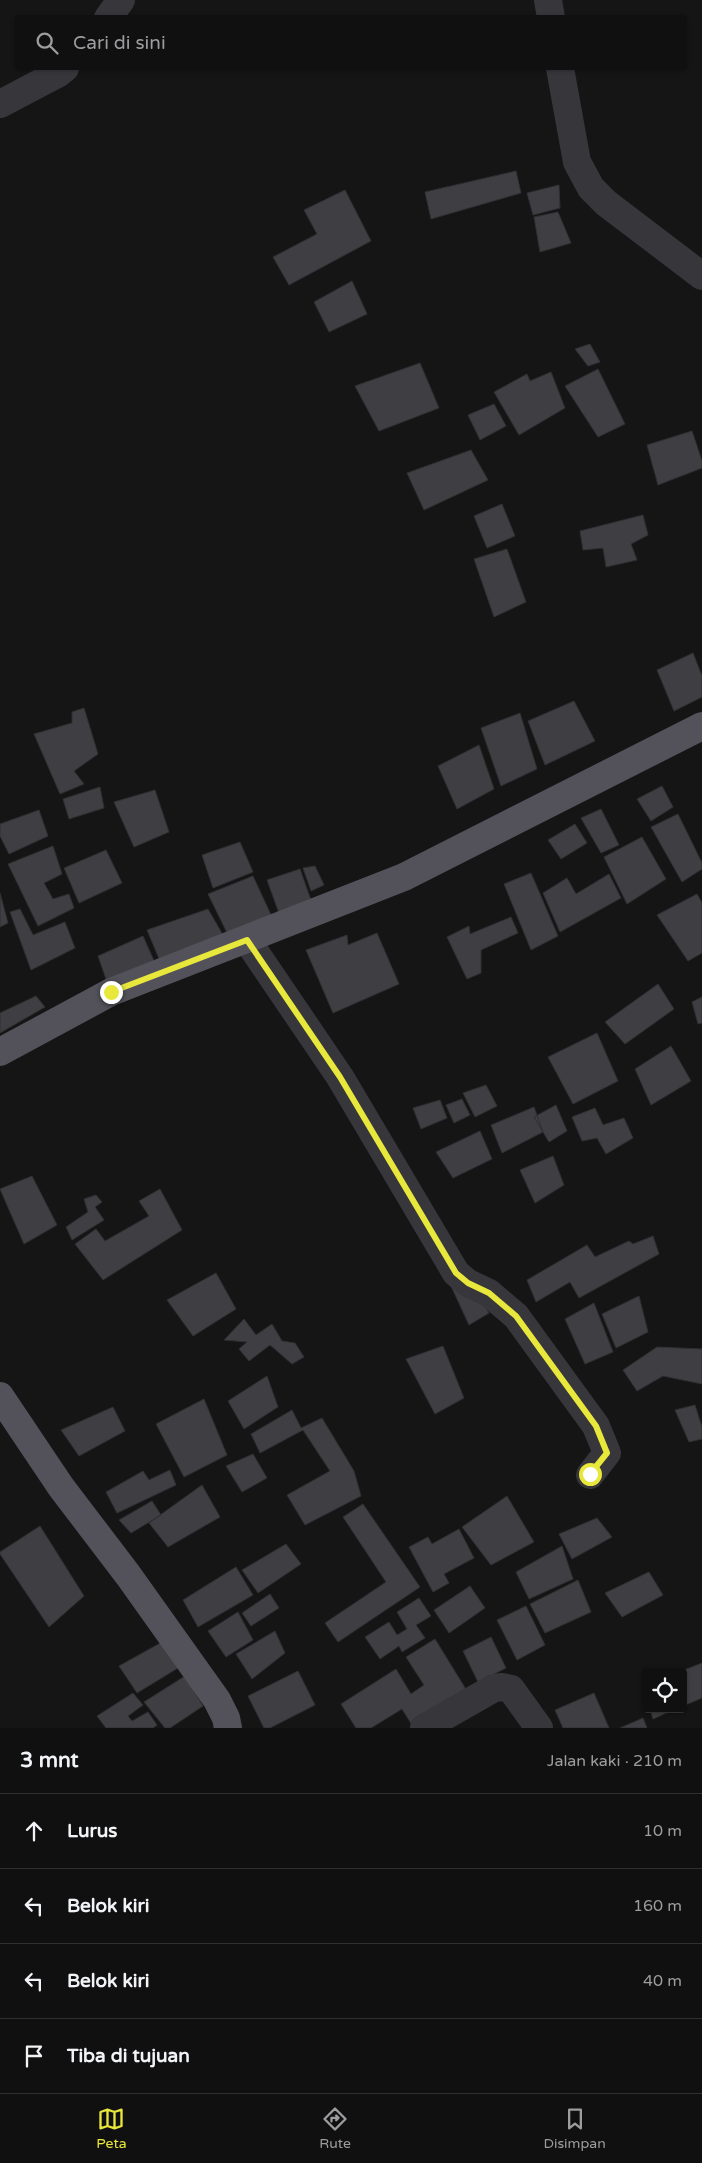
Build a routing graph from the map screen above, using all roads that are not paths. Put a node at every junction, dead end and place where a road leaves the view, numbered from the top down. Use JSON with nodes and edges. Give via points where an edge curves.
{"nodes":[{"id":1,"x":121,"y":0,"type":"edge"},
{"id":2,"x":548,"y":0,"type":"edge"},
{"id":3,"x":110,"y":15,"type":"edge"},
{"id":4,"x":550,"y":15,"type":"edge"},
{"id":5,"x":63,"y":70,"type":"edge"},
{"id":6,"x":560,"y":70,"type":"edge"},
{"id":7,"x":0,"y":104,"type":"edge"},
{"id":8,"x":702,"y":276,"type":"edge"},
{"id":9,"x":702,"y":726,"type":"edge"},
{"id":10,"x":247,"y":940,"type":"junction"},
{"id":11,"x":0,"y":1052,"type":"edge"},
{"id":12,"x":0,"y":1396,"type":"edge"},
{"id":13,"x":590,"y":1475,"type":"dead end"},
{"id":14,"x":228,"y":1728,"type":"edge"},
{"id":15,"x":424,"y":1728,"type":"edge"},
{"id":16,"x":539,"y":1728,"type":"edge"}],
"edges":[{"from":1,"to":3,"type":"street"},
{"from":2,"to":4,"type":"street"},
{"from":5,"to":7,"type":"street"},
{"from":6,"to":8,"type":"street","via":[[577,162],[591,188]]},
{"from":9,"to":10,"type":"main road","via":[[404,877]]},
{"from":10,"to":11,"type":"main road","via":[[111,992]]},
{"from":10,"to":13,"type":"street","via":[[340,1077],[456,1273],[489,1293],[516,1316],[596,1426],[607,1453]]},
{"from":12,"to":14,"type":"main road","via":[[61,1487],[217,1700]]},
{"from":15,"to":16,"type":"street","via":[[494,1688],[502,1687],[511,1689]]}]}
